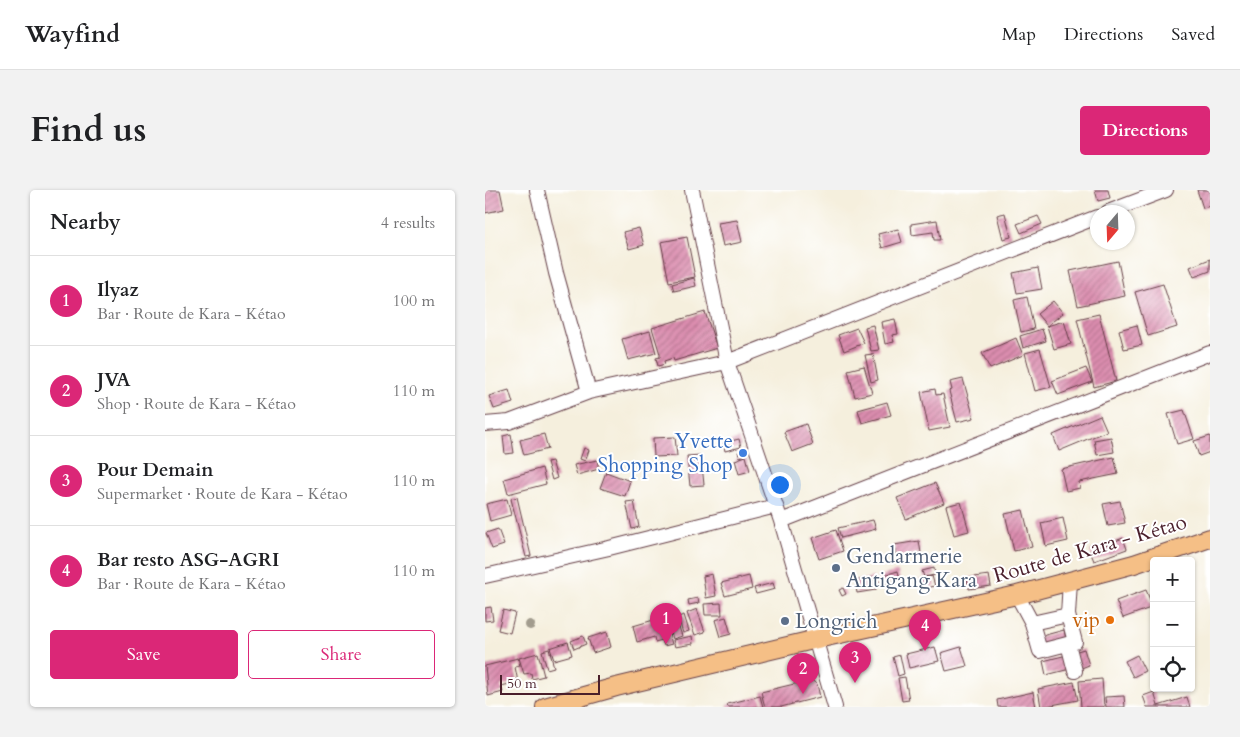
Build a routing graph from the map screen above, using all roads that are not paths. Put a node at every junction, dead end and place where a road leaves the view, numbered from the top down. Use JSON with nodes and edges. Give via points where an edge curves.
{"nodes":[{"id":1,"x":537,"y":190,"type":"edge"},
{"id":2,"x":692,"y":190,"type":"edge"},
{"id":3,"x":1165,"y":190,"type":"edge"},
{"id":4,"x":1126,"y":205,"type":"edge"},
{"id":5,"x":1090,"y":220,"type":"edge"},
{"id":6,"x":1210,"y":353,"type":"edge"},
{"id":7,"x":727,"y":362,"type":"junction"},
{"id":8,"x":589,"y":392,"type":"junction"},
{"id":9,"x":485,"y":424,"type":"edge"},
{"id":10,"x":776,"y":506,"type":"junction"},
{"id":11,"x":781,"y":521,"type":"junction"},
{"id":12,"x":1210,"y":538,"type":"edge"},
{"id":13,"x":485,"y":576,"type":"edge"},
{"id":14,"x":1070,"y":581,"type":"junction"},
{"id":15,"x":1017,"y":595,"type":"junction"},
{"id":16,"x":1067,"y":615,"type":"junction"},
{"id":17,"x":1032,"y":623,"type":"junction"},
{"id":18,"x":817,"y":639,"type":"junction"},
{"id":19,"x":1068,"y":644,"type":"junction"},
{"id":20,"x":1075,"y":671,"type":"dead end"},
{"id":21,"x":545,"y":707,"type":"edge"},
{"id":22,"x":835,"y":707,"type":"edge"}],
"edges":[{"from":1,"to":8,"type":"street"},
{"from":2,"to":7,"type":"street"},
{"from":3,"to":4,"type":"street"},
{"from":5,"to":7,"type":"street"},
{"from":6,"to":11,"type":"street"},
{"from":7,"to":8,"type":"street"},
{"from":7,"to":10,"type":"street"},
{"from":8,"to":9,"type":"street","via":[[509,422]]},
{"from":10,"to":11,"type":"street"},
{"from":10,"to":13,"type":"street"},
{"from":11,"to":18,"type":"street"},
{"from":12,"to":14,"type":"main road","name":"Route de Kara - Kétao","via":[[1134,564]]},
{"from":14,"to":15,"type":"main road","name":"Route de Kara - Kétao"},
{"from":14,"to":16,"type":"street"},
{"from":15,"to":17,"type":"street"},
{"from":15,"to":18,"type":"main road","name":"Route de Kara - Kétao"},
{"from":16,"to":17,"type":"street"},
{"from":16,"to":19,"type":"street","via":[[1075,642]]},
{"from":17,"to":19,"type":"street","via":[[1040,651]]},
{"from":18,"to":21,"type":"main road","name":"Route de Kara - Kétao"},
{"from":18,"to":22,"type":"street"},
{"from":19,"to":20,"type":"street"}]}
